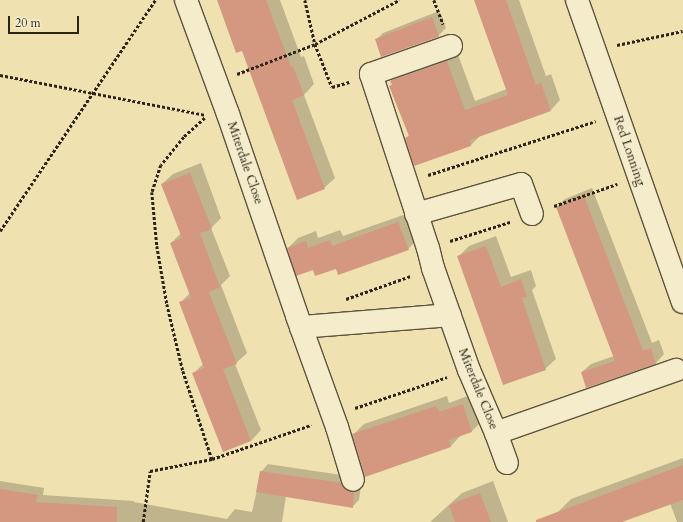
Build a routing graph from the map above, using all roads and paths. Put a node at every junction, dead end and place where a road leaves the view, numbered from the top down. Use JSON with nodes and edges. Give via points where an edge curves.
{"nodes":[{"id":1,"x":155,"y":0,"type":"edge"},
{"id":2,"x":186,"y":0,"type":"edge"},
{"id":3,"x":305,"y":0,"type":"edge"},
{"id":4,"x":399,"y":0,"type":"edge"},
{"id":5,"x":577,"y":0,"type":"edge"},
{"id":6,"x":683,"y":31,"type":"edge"},
{"id":7,"x":315,"y":44,"type":"junction"},
{"id":8,"x":451,"y":46,"type":"dead end"},
{"id":9,"x":594,"y":50,"type":"junction"},
{"id":10,"x":370,"y":74,"type":"junction"},
{"id":11,"x":0,"y":75,"type":"edge"},
{"id":12,"x":216,"y":82,"type":"junction"},
{"id":13,"x":93,"y":93,"type":"junction"},
{"id":14,"x":228,"y":114,"type":"junction"},
{"id":15,"x":616,"y":114,"type":"junction"},
{"id":16,"x":406,"y":182,"type":"junction"},
{"id":17,"x":416,"y":214,"type":"junction"},
{"id":18,"x":532,"y":214,"type":"dead end"},
{"id":19,"x":0,"y":231,"type":"edge"},
{"id":20,"x":433,"y":268,"type":"junction"},
{"id":21,"x":340,"y":301,"type":"dead end"},
{"id":22,"x":683,"y":302,"type":"edge"},
{"id":23,"x":450,"y":315,"type":"junction"},
{"id":24,"x":301,"y":328,"type":"junction"},
{"id":25,"x":469,"y":370,"type":"junction"},
{"id":26,"x":676,"y":370,"type":"dead end"},
{"id":27,"x":333,"y":418,"type":"junction"},
{"id":28,"x":496,"y":433,"type":"junction"},
{"id":29,"x":212,"y":459,"type":"junction"},
{"id":30,"x":507,"y":463,"type":"dead end"},
{"id":31,"x":353,"y":480,"type":"dead end"},
{"id":32,"x":143,"y":522,"type":"edge"}],
"edges":[{"from":1,"to":13,"type":"path"},
{"from":2,"to":12,"type":"street","name":"Miterdale Close"},
{"from":3,"to":7,"type":"path"},
{"from":4,"to":7,"type":"path"},
{"from":5,"to":9,"type":"street","name":"Red Lonning"},
{"from":6,"to":9,"type":"path"},
{"from":7,"to":10,"type":"path","via":[[332,87]]},
{"from":7,"to":12,"type":"path"},
{"from":8,"to":10,"type":"street"},
{"from":9,"to":15,"type":"street","name":"Red Lonning"},
{"from":10,"to":16,"type":"street","name":"Miterdale Close"},
{"from":11,"to":13,"type":"path"},
{"from":12,"to":14,"type":"street","name":"Miterdale Close"},
{"from":13,"to":14,"type":"path","via":[[204,115]]},
{"from":13,"to":19,"type":"path"},
{"from":14,"to":24,"type":"street","name":"Miterdale Close"},
{"from":14,"to":29,"type":"path","via":[[204,119],[184,137],[161,166],[152,192],[157,246],[167,304],[183,371]]},
{"from":15,"to":16,"type":"path"},
{"from":15,"to":22,"type":"street","name":"Red Lonning"},
{"from":16,"to":17,"type":"street","name":"Miterdale Close"},
{"from":17,"to":18,"type":"street","via":[[521,184]]},
{"from":17,"to":20,"type":"street","name":"Miterdale Close"},
{"from":20,"to":21,"type":"path"},
{"from":20,"to":23,"type":"street","name":"Miterdale Close"},
{"from":23,"to":24,"type":"street"},
{"from":23,"to":25,"type":"street","name":"Miterdale Close"},
{"from":24,"to":27,"type":"street","name":"Miterdale Close"},
{"from":25,"to":27,"type":"path"},
{"from":25,"to":28,"type":"street","name":"Miterdale Close"},
{"from":26,"to":28,"type":"street"},
{"from":27,"to":29,"type":"path"},
{"from":27,"to":31,"type":"street","name":"Miterdale Close"},
{"from":28,"to":30,"type":"street","name":"Miterdale Close"},
{"from":29,"to":32,"type":"path","via":[[150,471]]}]}
